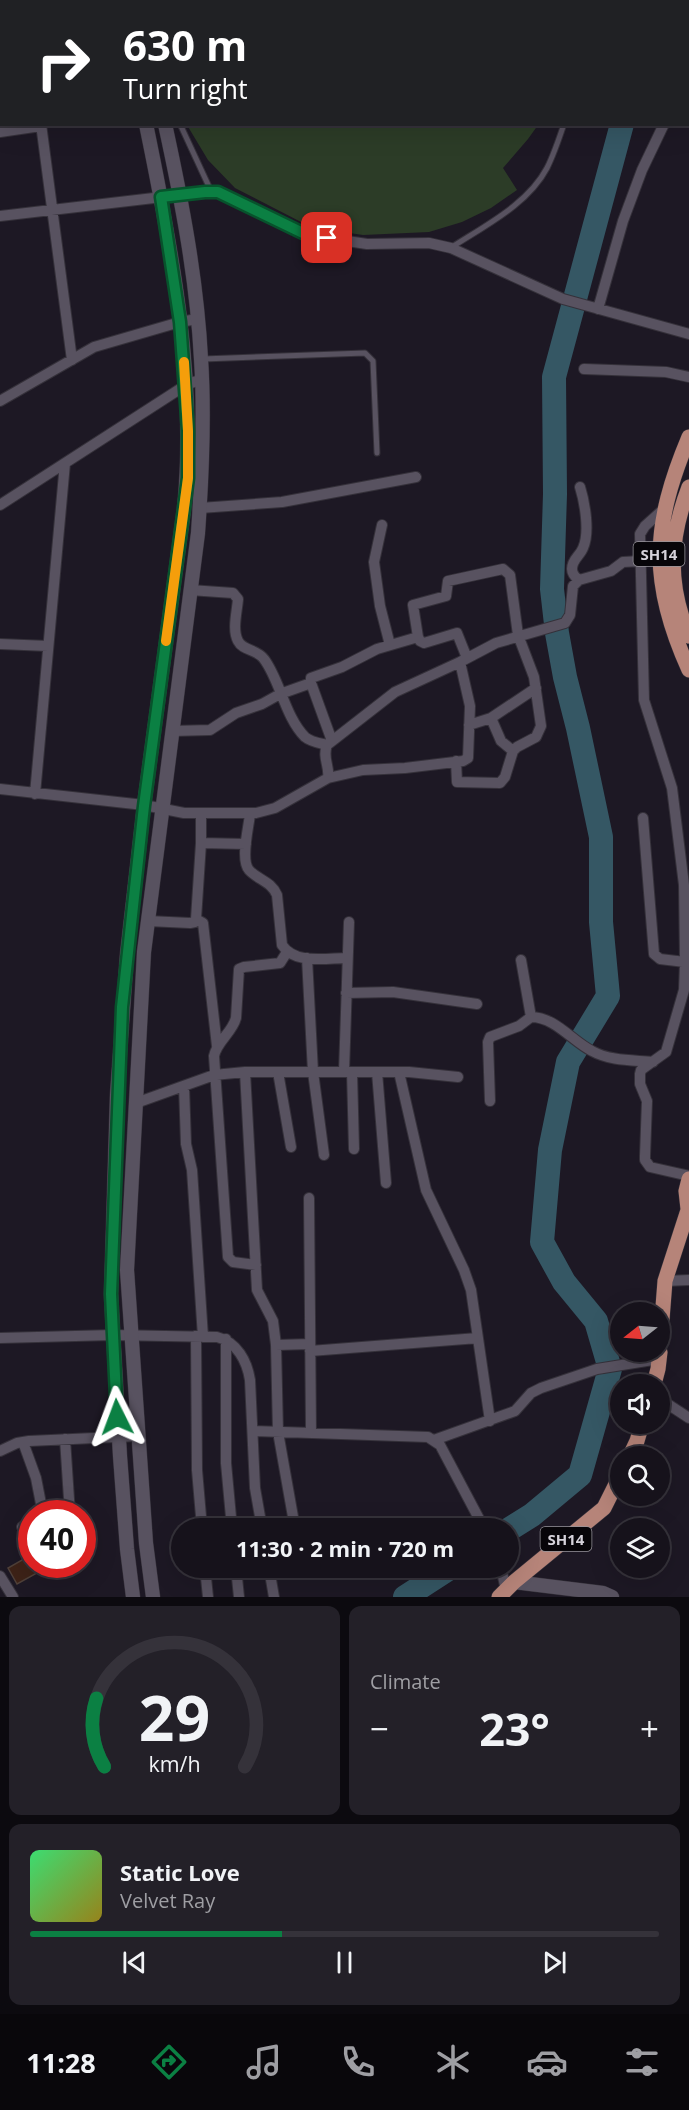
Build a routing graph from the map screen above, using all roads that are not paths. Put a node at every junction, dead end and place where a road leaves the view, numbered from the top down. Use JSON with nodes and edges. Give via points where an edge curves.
{"nodes":[{"id":1,"x":35,"y":126,"type":"edge"},
{"id":2,"x":41,"y":126,"type":"edge"},
{"id":3,"x":146,"y":126,"type":"edge"},
{"id":4,"x":165,"y":126,"type":"edge"},
{"id":5,"x":181,"y":126,"type":"edge"},
{"id":6,"x":563,"y":126,"type":"edge"},
{"id":7,"x":662,"y":126,"type":"edge"},
{"id":8,"x":0,"y":132,"type":"edge"},
{"id":9,"x":212,"y":192,"type":"junction"},
{"id":10,"x":181,"y":196,"type":"junction"},
{"id":11,"x":161,"y":197,"type":"junction"},
{"id":12,"x":54,"y":209,"type":"junction"},
{"id":13,"x":0,"y":216,"type":"edge"},
{"id":14,"x":451,"y":248,"type":"junction"},
{"id":15,"x":598,"y":309,"type":"junction"},
{"id":16,"x":197,"y":319,"type":"junction"},
{"id":17,"x":180,"y":322,"type":"junction"},
{"id":18,"x":689,"y":334,"type":"edge"},
{"id":19,"x":201,"y":359,"type":"junction"},
{"id":20,"x":72,"y":360,"type":"junction"},
{"id":21,"x":584,"y":369,"type":"dead end"},
{"id":22,"x":689,"y":377,"type":"edge"},
{"id":23,"x":202,"y":379,"type":"junction"},
{"id":24,"x":186,"y":385,"type":"junction"},
{"id":25,"x":0,"y":401,"type":"edge"},
{"id":26,"x":689,"y":437,"type":"edge"},
{"id":27,"x":377,"y":453,"type":"dead end"},
{"id":28,"x":65,"y":464,"type":"junction"},
{"id":29,"x":416,"y":477,"type":"dead end"},
{"id":30,"x":580,"y":487,"type":"dead end"},
{"id":31,"x":689,"y":487,"type":"edge"},
{"id":32,"x":0,"y":505,"type":"edge"},
{"id":33,"x":200,"y":508,"type":"junction"},
{"id":34,"x":665,"y":508,"type":"junction"},
{"id":35,"x":382,"y":525,"type":"dead end"},
{"id":36,"x":641,"y":561,"type":"junction"},
{"id":37,"x":579,"y":580,"type":"junction"},
{"id":38,"x":190,"y":590,"type":"junction"},
{"id":39,"x":519,"y":635,"type":"junction"},
{"id":40,"x":689,"y":636,"type":"edge"},
{"id":41,"x":418,"y":637,"type":"junction"},
{"id":42,"x":0,"y":644,"type":"edge"},
{"id":43,"x":390,"y":645,"type":"junction"},
{"id":44,"x":48,"y":646,"type":"junction"},
{"id":45,"x":686,"y":654,"type":"edge"},
{"id":46,"x":464,"y":660,"type":"junction"},
{"id":47,"x":689,"y":670,"type":"edge"},
{"id":48,"x":311,"y":683,"type":"junction"},
{"id":49,"x":536,"y":688,"type":"junction"},
{"id":50,"x":280,"y":694,"type":"junction"},
{"id":51,"x":491,"y":718,"type":"junction"},
{"id":52,"x":470,"y":725,"type":"junction"},
{"id":53,"x":172,"y":731,"type":"junction"},
{"id":54,"x":329,"y":743,"type":"junction"},
{"id":55,"x":513,"y":751,"type":"junction"},
{"id":56,"x":456,"y":761,"type":"junction"},
{"id":57,"x":328,"y":778,"type":"junction"},
{"id":58,"x":0,"y":789,"type":"edge"},
{"id":59,"x":35,"y":794,"type":"junction"},
{"id":60,"x":144,"y":806,"type":"junction"},
{"id":61,"x":162,"y":809,"type":"junction"},
{"id":62,"x":201,"y":814,"type":"junction"},
{"id":63,"x":250,"y":814,"type":"junction"},
{"id":64,"x":643,"y":818,"type":"dead end"},
{"id":65,"x":201,"y":843,"type":"junction"},
{"id":66,"x":246,"y":844,"type":"junction"},
{"id":67,"x":196,"y":919,"type":"junction"},
{"id":68,"x":148,"y":921,"type":"junction"},
{"id":69,"x":349,"y":922,"type":"dead end"},
{"id":70,"x":287,"y":952,"type":"junction"},
{"id":71,"x":306,"y":958,"type":"junction"},
{"id":72,"x":347,"y":958,"type":"junction"},
{"id":73,"x":521,"y":960,"type":"dead end"},
{"id":74,"x":685,"y":962,"type":"junction"},
{"id":75,"x":124,"y":976,"type":"junction"},
{"id":76,"x":143,"y":978,"type":"junction"},
{"id":77,"x":346,"y":993,"type":"junction"},
{"id":78,"x":477,"y":1004,"type":"dead end"},
{"id":79,"x":531,"y":1017,"type":"junction"},
{"id":80,"x":217,"y":1046,"type":"junction"},
{"id":81,"x":653,"y":1062,"type":"junction"},
{"id":82,"x":245,"y":1072,"type":"junction"},
{"id":83,"x":278,"y":1072,"type":"junction"},
{"id":84,"x":313,"y":1072,"type":"junction"},
{"id":85,"x":348,"y":1072,"type":"junction"},
{"id":86,"x":377,"y":1072,"type":"junction"},
{"id":87,"x":399,"y":1072,"type":"junction"},
{"id":88,"x":214,"y":1075,"type":"junction"},
{"id":89,"x":458,"y":1077,"type":"dead end"},
{"id":90,"x":118,"y":1086,"type":"junction"},
{"id":91,"x":137,"y":1086,"type":"junction"},
{"id":92,"x":184,"y":1086,"type":"junction"},
{"id":93,"x":490,"y":1101,"type":"dead end"},
{"id":94,"x":136,"y":1103,"type":"junction"},
{"id":95,"x":291,"y":1147,"type":"dead end"},
{"id":96,"x":354,"y":1149,"type":"dead end"},
{"id":97,"x":324,"y":1155,"type":"dead end"},
{"id":98,"x":689,"y":1177,"type":"edge"},
{"id":99,"x":386,"y":1183,"type":"dead end"},
{"id":100,"x":309,"y":1198,"type":"dead end"},
{"id":101,"x":688,"y":1208,"type":"edge"},
{"id":102,"x":256,"y":1265,"type":"junction"},
{"id":103,"x":689,"y":1280,"type":"edge"},
{"id":104,"x":665,"y":1281,"type":"junction"},
{"id":105,"x":664,"y":1302,"type":"edge"},
{"id":106,"x":113,"y":1335,"type":"junction"},
{"id":107,"x":131,"y":1335,"type":"junction"},
{"id":108,"x":199,"y":1337,"type":"junction"},
{"id":109,"x":0,"y":1338,"type":"edge"},
{"id":110,"x":478,"y":1338,"type":"junction"},
{"id":111,"x":226,"y":1339,"type":"junction"},
{"id":112,"x":276,"y":1345,"type":"junction"},
{"id":113,"x":310,"y":1348,"type":"junction"},
{"id":114,"x":632,"y":1362,"type":"edge"},
{"id":115,"x":670,"y":1406,"type":"edge"},
{"id":116,"x":689,"y":1418,"type":"edge"},
{"id":117,"x":490,"y":1421,"type":"junction"},
{"id":118,"x":253,"y":1431,"type":"junction"},
{"id":119,"x":278,"y":1432,"type":"junction"},
{"id":120,"x":311,"y":1433,"type":"junction"},
{"id":121,"x":138,"y":1436,"type":"junction"},
{"id":122,"x":118,"y":1437,"type":"junction"},
{"id":123,"x":65,"y":1439,"type":"junction"},
{"id":124,"x":434,"y":1440,"type":"junction"},
{"id":125,"x":22,"y":1442,"type":"junction"},
{"id":126,"x":0,"y":1451,"type":"edge"},
{"id":127,"x":610,"y":1496,"type":"edge"},
{"id":128,"x":41,"y":1500,"type":"edge"},
{"id":129,"x":69,"y":1500,"type":"edge"},
{"id":130,"x":201,"y":1518,"type":"edge"},
{"id":131,"x":231,"y":1518,"type":"edge"},
{"id":132,"x":260,"y":1518,"type":"edge"},
{"id":133,"x":293,"y":1518,"type":"edge"},
{"id":134,"x":478,"y":1518,"type":"edge"},
{"id":135,"x":0,"y":1576,"type":"edge"},
{"id":136,"x":206,"y":1578,"type":"edge"},
{"id":137,"x":237,"y":1578,"type":"edge"},
{"id":138,"x":271,"y":1578,"type":"edge"},
{"id":139,"x":506,"y":1590,"type":"edge"},
{"id":140,"x":13,"y":1597,"type":"edge"},
{"id":141,"x":133,"y":1597,"type":"edge"},
{"id":142,"x":153,"y":1597,"type":"edge"},
{"id":143,"x":208,"y":1597,"type":"edge"},
{"id":144,"x":239,"y":1597,"type":"edge"},
{"id":145,"x":274,"y":1597,"type":"edge"},
{"id":146,"x":612,"y":1597,"type":"edge"}],
"edges":[{"from":1,"to":8,"type":"street"},
{"from":2,"to":12,"type":"street"},
{"from":3,"to":11,"type":"street"},
{"from":4,"to":10,"type":"street"},
{"from":5,"to":9,"type":"lane"},
{"from":6,"to":14,"type":"lane","via":[[547,168],[536,184],[519,202]]},
{"from":7,"to":15,"type":"street","via":[[623,221]]},
{"from":9,"to":10,"type":"street"},
{"from":9,"to":14,"type":"street","via":[[307,235],[367,244],[429,243]]},
{"from":10,"to":11,"type":"street"},
{"from":10,"to":16,"type":"street"},
{"from":11,"to":12,"type":"street"},
{"from":11,"to":17,"type":"street"},
{"from":12,"to":13,"type":"street"},
{"from":12,"to":20,"type":"street"},
{"from":14,"to":15,"type":"street","via":[[563,299]]},
{"from":15,"to":18,"type":"street"},
{"from":16,"to":17,"type":"street"},
{"from":16,"to":19,"type":"street"},
{"from":17,"to":20,"type":"street","via":[[94,347]]},
{"from":17,"to":24,"type":"street"},
{"from":19,"to":23,"type":"street"},
{"from":19,"to":27,"type":"lane","via":[[369,355],[373,361]]},
{"from":20,"to":25,"type":"street"},
{"from":21,"to":22,"type":"street","via":[[666,372]]},
{"from":23,"to":24,"type":"street"},
{"from":23,"to":33,"type":"street"},
{"from":24,"to":28,"type":"street"},
{"from":24,"to":60,"type":"street","via":[[188,478]]},
{"from":26,"to":34,"type":"main road","number":"SH14"},
{"from":28,"to":32,"type":"street"},
{"from":28,"to":44,"type":"street"},
{"from":29,"to":33,"type":"street","via":[[282,502]]},
{"from":30,"to":37,"type":"street","via":[[585,540],[572,570]]},
{"from":31,"to":40,"type":"main road","number":"SH14","via":[[675,532],[672,561],[675,592]]},
{"from":33,"to":38,"type":"street"},
{"from":34,"to":36,"type":"street","via":[[642,530]]},
{"from":34,"to":45,"type":"main road","number":"SH14","via":[[659,555],[662,589],[670,621]]},
{"from":35,"to":43,"type":"street","via":[[374,562]]},
{"from":36,"to":37,"type":"street","via":[[623,562],[611,571]]},
{"from":36,"to":74,"type":"street","via":[[644,700],[672,788],[684,885]]},
{"from":37,"to":39,"type":"street","via":[[573,586],[570,615],[565,623]]},
{"from":38,"to":50,"type":"street","via":[[236,596],[237,639],[240,645],[262,655]]},
{"from":38,"to":53,"type":"street"},
{"from":39,"to":41,"type":"street","via":[[510,574],[503,569],[448,581],[446,596],[415,603]]},
{"from":39,"to":46,"type":"street","via":[[496,642]]},
{"from":39,"to":49,"type":"street"},
{"from":41,"to":43,"type":"street"},
{"from":41,"to":46,"type":"street","via":[[424,643],[457,633]]},
{"from":42,"to":44,"type":"street"},
{"from":43,"to":48,"type":"street","via":[[314,676]]},
{"from":44,"to":59,"type":"street"},
{"from":45,"to":47,"type":"main road","number":"SH14"},
{"from":46,"to":52,"type":"street"},
{"from":46,"to":54,"type":"street","via":[[394,692]]},
{"from":48,"to":50,"type":"street"},
{"from":48,"to":54,"type":"street"},
{"from":49,"to":51,"type":"street"},
{"from":49,"to":55,"type":"street","via":[[539,733]]},
{"from":50,"to":53,"type":"street","via":[[236,713],[210,730]]},
{"from":50,"to":54,"type":"street","via":[[305,737]]},
{"from":51,"to":52,"type":"street"},
{"from":51,"to":55,"type":"street","via":[[501,741]]},
{"from":52,"to":56,"type":"street","via":[[468,758]]},
{"from":53,"to":61,"type":"street"},
{"from":54,"to":57,"type":"street","via":[[324,752]]},
{"from":55,"to":56,"type":"street","via":[[500,783],[457,782]]},
{"from":56,"to":57,"type":"street","via":[[363,770]]},
{"from":57,"to":63,"type":"street","via":[[275,808]]},
{"from":58,"to":59,"type":"street"},
{"from":59,"to":60,"type":"street"},
{"from":60,"to":61,"type":"street"},
{"from":60,"to":75,"type":"street"},
{"from":61,"to":62,"type":"street"},
{"from":61,"to":68,"type":"street"},
{"from":62,"to":63,"type":"street"},
{"from":62,"to":65,"type":"street"},
{"from":63,"to":66,"type":"street"},
{"from":64,"to":74,"type":"street","via":[[654,954],[660,960]]},
{"from":65,"to":66,"type":"street"},
{"from":65,"to":67,"type":"street"},
{"from":66,"to":70,"type":"street","via":[[249,870],[269,883],[277,895],[282,945]]},
{"from":67,"to":68,"type":"street","via":[[190,924]]},
{"from":67,"to":80,"type":"street","via":[[203,923]]},
{"from":68,"to":76,"type":"street"},
{"from":69,"to":72,"type":"street"},
{"from":70,"to":71,"type":"street"},
{"from":70,"to":80,"type":"street","via":[[280,963],[239,969],[236,1018]]},
{"from":71,"to":72,"type":"street"},
{"from":71,"to":84,"type":"street"},
{"from":72,"to":77,"type":"street"},
{"from":73,"to":79,"type":"street"},
{"from":74,"to":81,"type":"street","via":[[684,990],[667,1049]]},
{"from":75,"to":76,"type":"street"},
{"from":75,"to":90,"type":"street"},
{"from":76,"to":91,"type":"street"},
{"from":77,"to":78,"type":"street","via":[[393,992]]},
{"from":77,"to":85,"type":"street"},
{"from":79,"to":81,"type":"street","via":[[545,1018],[602,1055]]},
{"from":79,"to":93,"type":"street","via":[[490,1037]]},
{"from":80,"to":88,"type":"street"},
{"from":81,"to":98,"type":"street","via":[[641,1070],[639,1079],[647,1101],[645,1160],[650,1167]]},
{"from":82,"to":83,"type":"street"},
{"from":82,"to":88,"type":"street"},
{"from":82,"to":102,"type":"street"},
{"from":83,"to":84,"type":"street"},
{"from":83,"to":95,"type":"street"},
{"from":84,"to":85,"type":"street"},
{"from":84,"to":97,"type":"street"},
{"from":85,"to":86,"type":"street"},
{"from":85,"to":96,"type":"street"},
{"from":86,"to":87,"type":"street"},
{"from":86,"to":99,"type":"street"},
{"from":87,"to":89,"type":"street"},
{"from":87,"to":110,"type":"street","via":[[423,1183],[468,1279]]},
{"from":88,"to":92,"type":"street"},
{"from":88,"to":102,"type":"street","via":[[228,1257],[233,1262]]},
{"from":90,"to":91,"type":"street"},
{"from":90,"to":106,"type":"street","via":[[111,1256]]},
{"from":91,"to":94,"type":"street"},
{"from":92,"to":94,"type":"street"},
{"from":92,"to":108,"type":"street"},
{"from":94,"to":107,"type":"street","via":[[127,1270]]},
{"from":98,"to":101,"type":"main road"},
{"from":100,"to":113,"type":"street"},
{"from":101,"to":104,"type":"main road"},
{"from":102,"to":112,"type":"street","via":[[257,1290],[273,1321]]},
{"from":103,"to":104,"type":"street"},
{"from":104,"to":105,"type":"main road"},
{"from":106,"to":107,"type":"street"},
{"from":106,"to":109,"type":"street"},
{"from":106,"to":122,"type":"street"},
{"from":107,"to":108,"type":"street"},
{"from":107,"to":121,"type":"street"},
{"from":108,"to":111,"type":"street"},
{"from":108,"to":130,"type":"street","via":[[196,1470]]},
{"from":110,"to":113,"type":"street"},
{"from":110,"to":117,"type":"street"},
{"from":111,"to":118,"type":"street","via":[[249,1372]]},
{"from":111,"to":131,"type":"street","via":[[226,1464]]},
{"from":112,"to":113,"type":"street"},
{"from":112,"to":119,"type":"street"},
{"from":113,"to":120,"type":"street"},
{"from":114,"to":117,"type":"street","via":[[597,1369],[536,1390],[515,1411]]},
{"from":115,"to":116,"type":"street"},
{"from":117,"to":124,"type":"street"},
{"from":118,"to":119,"type":"street"},
{"from":118,"to":132,"type":"street"},
{"from":119,"to":120,"type":"street"},
{"from":119,"to":133,"type":"street"},
{"from":120,"to":124,"type":"street","via":[[422,1436]]},
{"from":121,"to":122,"type":"street"},
{"from":121,"to":142,"type":"street"},
{"from":122,"to":123,"type":"street"},
{"from":122,"to":141,"type":"street"},
{"from":123,"to":125,"type":"street"},
{"from":123,"to":129,"type":"street"},
{"from":124,"to":134,"type":"street"},
{"from":125,"to":126,"type":"street"},
{"from":125,"to":128,"type":"street"},
{"from":127,"to":139,"type":"main road","number":"SH14","via":[[604,1508]]},
{"from":135,"to":140,"type":"street"},
{"from":136,"to":143,"type":"street"},
{"from":137,"to":144,"type":"street"},
{"from":138,"to":145,"type":"street"},
{"from":139,"to":146,"type":"street","via":[[603,1593]]}]}
